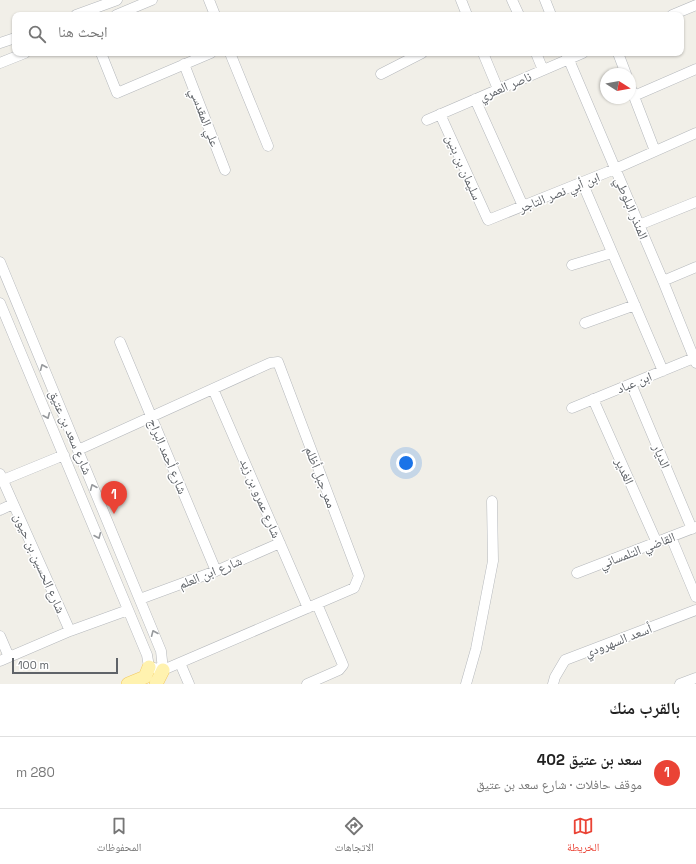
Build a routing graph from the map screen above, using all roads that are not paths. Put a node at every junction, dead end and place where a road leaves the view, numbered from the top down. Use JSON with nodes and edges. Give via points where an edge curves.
{"nodes":[{"id":1,"x":117,"y":0,"type":"edge"},
{"id":2,"x":152,"y":0,"type":"edge"},
{"id":3,"x":209,"y":0,"type":"edge"},
{"id":4,"x":461,"y":0,"type":"edge"},
{"id":5,"x":512,"y":0,"type":"edge"},
{"id":6,"x":544,"y":0,"type":"edge"},
{"id":7,"x":696,"y":5,"type":"edge"},
{"id":8,"x":84,"y":12,"type":"edge"},
{"id":9,"x":123,"y":12,"type":"edge"},
{"id":10,"x":214,"y":12,"type":"edge"},
{"id":11,"x":466,"y":12,"type":"edge"},
{"id":12,"x":518,"y":12,"type":"edge"},
{"id":13,"x":550,"y":12,"type":"edge"},
{"id":14,"x":679,"y":12,"type":"edge"},
{"id":15,"x":12,"y":39,"type":"edge"},
{"id":16,"x":0,"y":43,"type":"edge"},
{"id":17,"x":18,"y":56,"type":"edge"},
{"id":18,"x":102,"y":56,"type":"edge"},
{"id":19,"x":204,"y":56,"type":"edge"},
{"id":20,"x":231,"y":56,"type":"edge"},
{"id":21,"x":416,"y":56,"type":"edge"},
{"id":22,"x":484,"y":56,"type":"edge"},
{"id":23,"x":537,"y":56,"type":"edge"},
{"id":24,"x":567,"y":56,"type":"edge"},
{"id":25,"x":619,"y":56,"type":"edge"},
{"id":26,"x":0,"y":63,"type":"edge"},
{"id":27,"x":184,"y":64,"type":"junction"},
{"id":28,"x":624,"y":68,"type":"edge"},
{"id":29,"x":696,"y":69,"type":"edge"},
{"id":30,"x":543,"y":70,"type":"junction"},
{"id":31,"x":381,"y":74,"type":"dead end"},
{"id":32,"x":498,"y":89,"type":"junction"},
{"id":33,"x":636,"y":95,"type":"edge"},
{"id":34,"x":475,"y":99,"type":"junction"},
{"id":35,"x":636,"y":101,"type":"edge"},
{"id":36,"x":440,"y":114,"type":"junction"},
{"id":37,"x":427,"y":120,"type":"dead end"},
{"id":38,"x":696,"y":133,"type":"edge"},
{"id":39,"x":268,"y":146,"type":"dead end"},
{"id":40,"x":655,"y":151,"type":"junction"},
{"id":41,"x":615,"y":169,"type":"junction"},
{"id":42,"x":225,"y":170,"type":"dead end"},
{"id":43,"x":582,"y":182,"type":"junction"},
{"id":44,"x":696,"y":202,"type":"edge"},
{"id":45,"x":523,"y":206,"type":"junction"},
{"id":46,"x":488,"y":220,"type":"joint"},
{"id":47,"x":640,"y":225,"type":"junction"},
{"id":48,"x":612,"y":253,"type":"junction"},
{"id":49,"x":0,"y":262,"type":"edge"},
{"id":50,"x":572,"y":264,"type":"dead end"},
{"id":51,"x":696,"y":267,"type":"edge"},
{"id":52,"x":663,"y":281,"type":"junction"},
{"id":53,"x":0,"y":303,"type":"edge"},
{"id":54,"x":634,"y":305,"type":"junction"},
{"id":55,"x":585,"y":322,"type":"dead end"},
{"id":56,"x":120,"y":342,"type":"dead end"},
{"id":57,"x":695,"y":359,"type":"edge"},
{"id":58,"x":663,"y":371,"type":"junction"},
{"id":59,"x":631,"y":384,"type":"junction"},
{"id":60,"x":213,"y":389,"type":"junction"},
{"id":61,"x":594,"y":399,"type":"junction"},
{"id":62,"x":572,"y":408,"type":"dead end"},
{"id":63,"x":152,"y":417,"type":"junction"},
{"id":64,"x":78,"y":450,"type":"junction"},
{"id":65,"x":64,"y":455,"type":"junction"},
{"id":66,"x":1,"y":477,"type":"edge"},
{"id":67,"x":492,"y":501,"type":"dead end"},
{"id":68,"x":13,"y":504,"type":"junction"},
{"id":69,"x":0,"y":510,"type":"edge"},
{"id":70,"x":694,"y":528,"type":"edge"},
{"id":71,"x":671,"y":537,"type":"junction"},
{"id":72,"x":280,"y":543,"type":"junction"},
{"id":73,"x":657,"y":543,"type":"junction"},
{"id":74,"x":216,"y":571,"type":"junction"},
{"id":75,"x":577,"y":573,"type":"dead end"},
{"id":76,"x":696,"y":597,"type":"edge"},
{"id":77,"x":140,"y":599,"type":"junction"},
{"id":78,"x":313,"y":606,"type":"junction"},
{"id":79,"x":128,"y":610,"type":"junction"},
{"id":80,"x":696,"y":610,"type":"edge"},
{"id":81,"x":70,"y":631,"type":"junction"},
{"id":82,"x":0,"y":636,"type":"edge"},
{"id":83,"x":4,"y":659,"type":"edge"},
{"id":84,"x":180,"y":663,"type":"junction"},
{"id":85,"x":149,"y":667,"type":"junction"},
{"id":86,"x":163,"y":670,"type":"junction"},
{"id":87,"x":696,"y":678,"type":"edge"},
{"id":88,"x":128,"y":684,"type":"edge"},
{"id":89,"x":156,"y":684,"type":"edge"},
{"id":90,"x":189,"y":684,"type":"edge"},
{"id":91,"x":307,"y":684,"type":"edge"},
{"id":92,"x":466,"y":684,"type":"edge"},
{"id":93,"x":553,"y":684,"type":"edge"},
{"id":94,"x":680,"y":684,"type":"edge"}],
"edges":[{"from":1,"to":8,"type":"street"},
{"from":2,"to":9,"type":"street"},
{"from":3,"to":10,"type":"street"},
{"from":4,"to":11,"type":"street"},
{"from":5,"to":12,"type":"street"},
{"from":6,"to":13,"type":"street"},
{"from":7,"to":14,"type":"street"},
{"from":15,"to":16,"type":"street"},
{"from":17,"to":26,"type":"street"},
{"from":18,"to":27,"type":"street","via":[[117,93]]},
{"from":19,"to":27,"type":"street"},
{"from":20,"to":39,"type":"street"},
{"from":21,"to":31,"type":"street"},
{"from":22,"to":32,"type":"street"},
{"from":23,"to":30,"type":"street"},
{"from":24,"to":30,"type":"street","name":"ناصر العمري"},
{"from":24,"to":41,"type":"street","name":"المنذر البلوطي"},
{"from":25,"to":28,"type":"street"},
{"from":27,"to":42,"type":"street","name":"علي المقدسي"},
{"from":29,"to":33,"type":"street"},
{"from":30,"to":32,"type":"street","name":"ناصر العمري"},
{"from":32,"to":34,"type":"street","name":"ناصر العمري"},
{"from":34,"to":36,"type":"street","name":"ناصر العمري"},
{"from":34,"to":45,"type":"street"},
{"from":35,"to":40,"type":"street"},
{"from":36,"to":37,"type":"street","name":"ناصر العمري"},
{"from":36,"to":46,"type":"street","name":"سليمان بن بنين"},
{"from":38,"to":40,"type":"street","name":"ابن أبي نصر التاجر"},
{"from":40,"to":41,"type":"street","name":"ابن أبي نصر التاجر"},
{"from":41,"to":43,"type":"street","name":"ابن أبي نصر التاجر"},
{"from":41,"to":47,"type":"street","name":"المنذر البلوطي"},
{"from":43,"to":45,"type":"street","name":"ابن أبي نصر التاجر"},
{"from":43,"to":48,"type":"street"},
{"from":44,"to":47,"type":"street"},
{"from":45,"to":46,"type":"street","name":"ابن أبي نصر التاجر"},
{"from":47,"to":52,"type":"street","name":"المنذر البلوطي"},
{"from":48,"to":50,"type":"street"},
{"from":48,"to":54,"type":"street"},
{"from":64,"to":49,"type":"street","name":"شارع سعد بن عتيق","one_way":true},
{"from":51,"to":52,"type":"street"},
{"from":52,"to":57,"type":"street","name":"المنذر البلوطي"},
{"from":53,"to":65,"type":"street","name":"شارع سعد بن عتيق","one_way":true},
{"from":54,"to":55,"type":"street"},
{"from":54,"to":58,"type":"street"},
{"from":56,"to":63,"type":"street","name":"شارع أحمد البراج"},
{"from":57,"to":58,"type":"street","name":"ابن عباد"},
{"from":58,"to":59,"type":"street","name":"ابن عباد"},
{"from":59,"to":61,"type":"street","name":"ابن عباد"},
{"from":59,"to":70,"type":"street","name":"الديار"},
{"from":60,"to":63,"type":"street","name":"ممر جبل أظلم"},
{"from":60,"to":72,"type":"street","name":"شارع عمرو بن زيد"},
{"from":60,"to":78,"type":"street","name":"ممر جبل أظلم","via":[[270,363],[278,362],[359,576],[354,588]]},
{"from":61,"to":62,"type":"street","name":"ابن عباد"},
{"from":61,"to":73,"type":"street","name":"الغدير"},
{"from":63,"to":64,"type":"street","name":"ممر جبل أظلم"},
{"from":63,"to":74,"type":"street","name":"شارع أحمد البراج"},
{"from":77,"to":64,"type":"street","name":"شارع سعد بن عتيق","one_way":true},
{"from":65,"to":66,"type":"street"},
{"from":65,"to":79,"type":"street","name":"شارع سعد بن عتيق","one_way":true},
{"from":66,"to":68,"type":"street","name":"شارع الحسين بن حيون"},
{"from":67,"to":92,"type":"street","via":[[493,561],[476,649]]},
{"from":68,"to":69,"type":"street"},
{"from":68,"to":81,"type":"street","name":"شارع الحسين بن حيون"},
{"from":70,"to":71,"type":"street","name":"القاضي التلمساني"},
{"from":71,"to":73,"type":"street","name":"القاضي التلمساني"},
{"from":71,"to":76,"type":"street"},
{"from":72,"to":74,"type":"street","name":"شارع ابن العلم"},
{"from":72,"to":78,"type":"street","name":"شارع عمرو بن زيد"},
{"from":73,"to":75,"type":"street","name":"القاضي التلمساني"},
{"from":74,"to":77,"type":"street","name":"شارع ابن العلم"},
{"from":86,"to":77,"type":"street","name":"شارع سعد بن عتيق","one_way":true,"via":[[161,650]]},
{"from":78,"to":84,"type":"street","name":"ممر جبل أظلم"},
{"from":78,"to":91,"type":"street","name":"شارع عمرو بن زيد","via":[[343,665],[339,670]]},
{"from":79,"to":81,"type":"street"},
{"from":79,"to":85,"type":"street","name":"شارع سعد بن عتيق","via":[[147,655]]},
{"from":80,"to":93,"type":"street","name":"أسعد السهرودي","via":[[565,660]]},
{"from":81,"to":83,"type":"street"},
{"from":82,"to":83,"type":"street"},
{"from":84,"to":86,"type":"street","name":"ممر جبل أظلم"},
{"from":84,"to":90,"type":"street"},
{"from":85,"to":86,"type":"street"},
{"from":85,"to":88,"type":"main road","via":[[145,677]]},
{"from":86,"to":89,"type":"main road"},
{"from":87,"to":94,"type":"street"}]}
